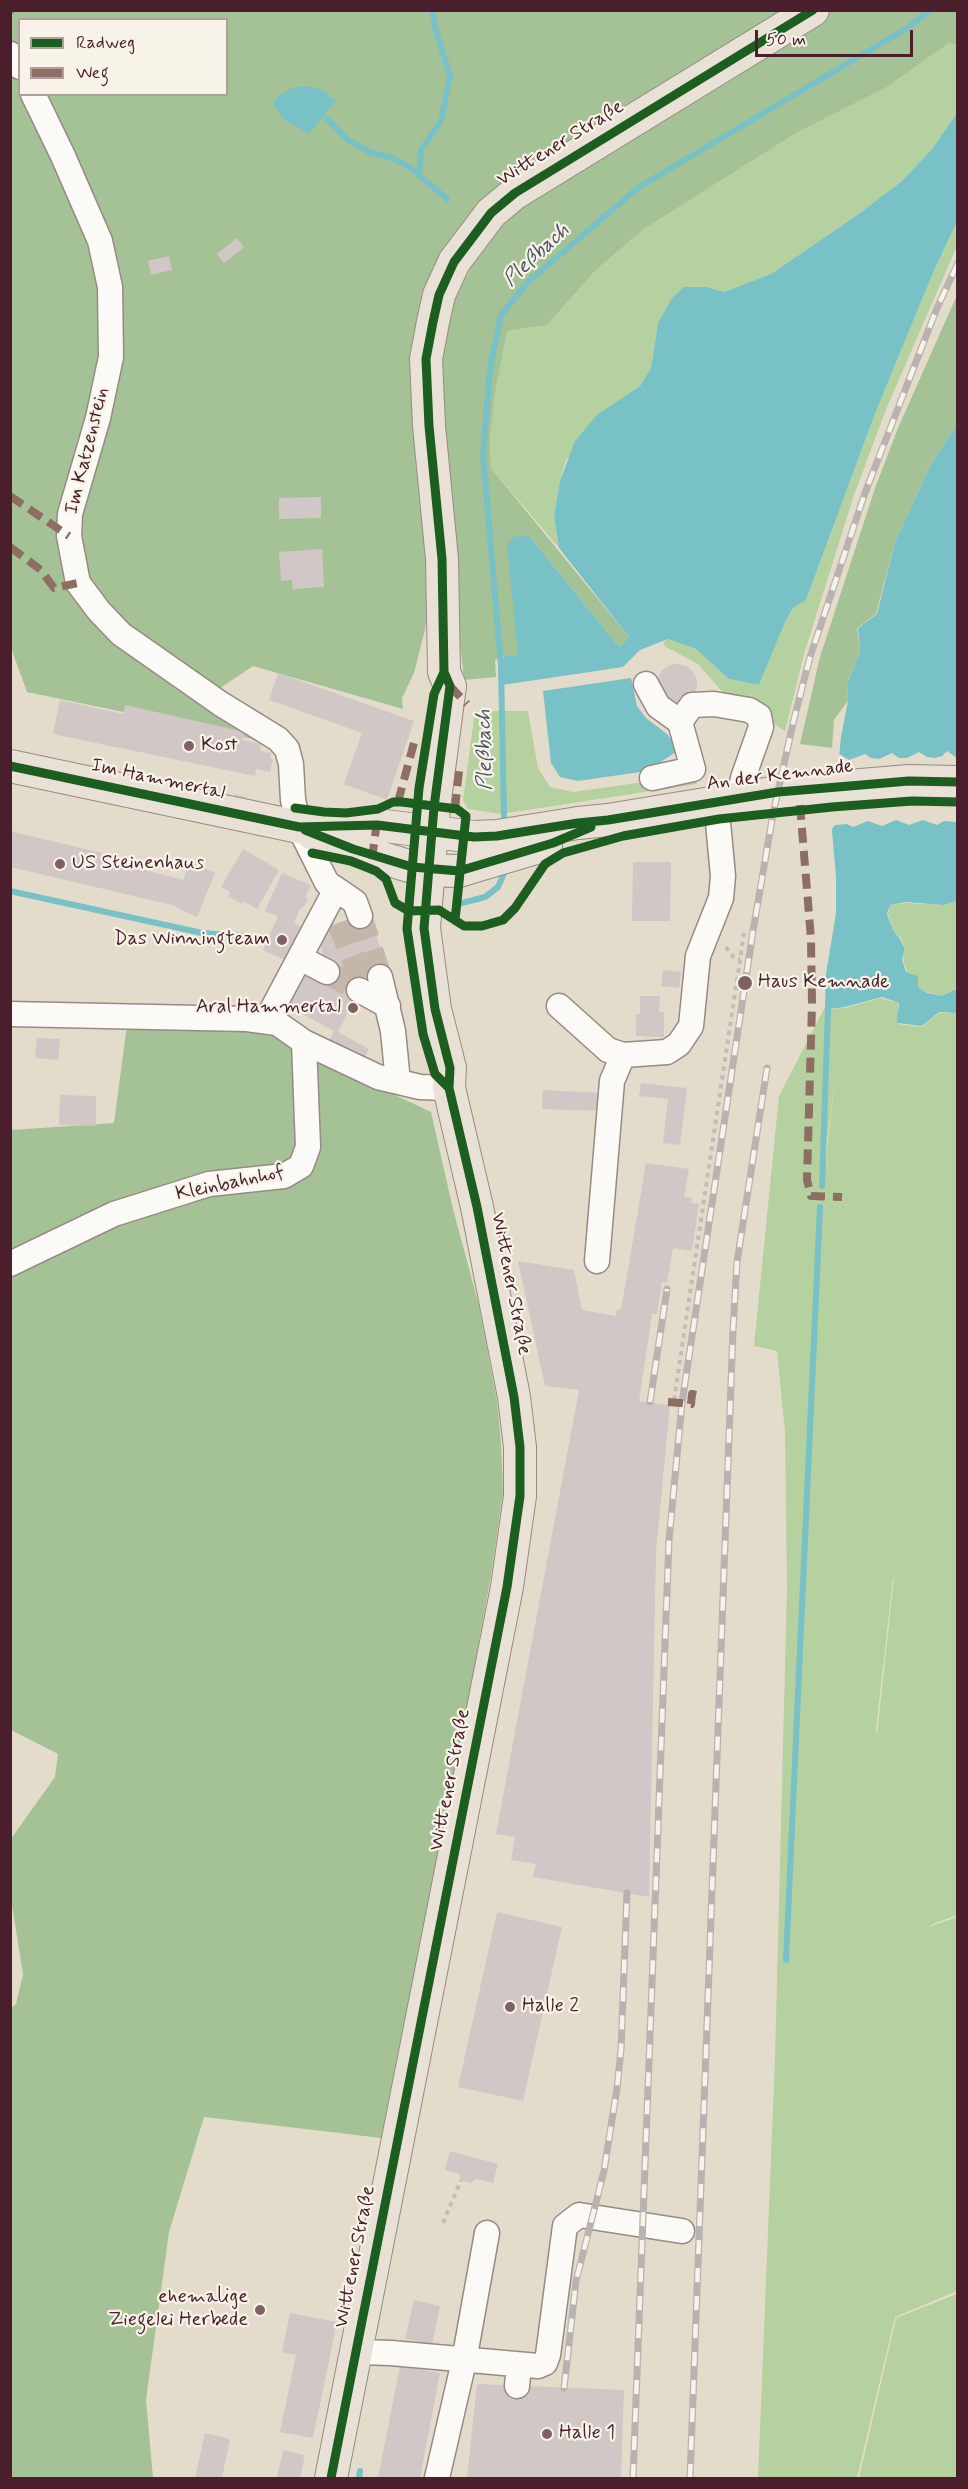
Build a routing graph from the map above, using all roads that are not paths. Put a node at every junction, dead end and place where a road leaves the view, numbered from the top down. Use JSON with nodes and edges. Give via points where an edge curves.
{"nodes":[{"id":1,"x":813,"y":10,"type":"edge"},
{"id":2,"x":34,"y":96,"type":"edge"},
{"id":3,"x":646,"y":684,"type":"dead end"},
{"id":4,"x":680,"y":723,"type":"junction"},
{"id":5,"x":10,"y":766,"type":"edge"},
{"id":6,"x":652,"y":778,"type":"dead end"},
{"id":7,"x":957,"y":782,"type":"edge"},
{"id":8,"x":727,"y":799,"type":"junction"},
{"id":9,"x":608,"y":820,"type":"junction"},
{"id":10,"x":298,"y":827,"type":"junction"},
{"id":11,"x":423,"y":830,"type":"junction"},
{"id":12,"x":421,"y":868,"type":"junction"},
{"id":13,"x":331,"y":890,"type":"junction"},
{"id":14,"x":349,"y":920,"type":"tunnel mouth"},
{"id":15,"x":300,"y":958,"type":"junction"},
{"id":16,"x":327,"y":972,"type":"tunnel mouth"},
{"id":17,"x":371,"y":990,"type":"tunnel mouth"},
{"id":18,"x":559,"y":1006,"type":"dead end"},
{"id":19,"x":10,"y":1014,"type":"edge"},
{"id":20,"x":266,"y":1021,"type":"junction"},
{"id":21,"x":304,"y":1042,"type":"junction"},
{"id":22,"x":623,"y":1055,"type":"junction"},
{"id":23,"x":398,"y":1082,"type":"junction"},
{"id":24,"x":449,"y":1088,"type":"junction"},
{"id":25,"x":597,"y":1261,"type":"dead end"},
{"id":26,"x":10,"y":1264,"type":"edge"},
{"id":27,"x":681,"y":2231,"type":"dead end"},
{"id":28,"x":487,"y":2233,"type":"dead end"},
{"id":29,"x":357,"y":2352,"type":"junction"},
{"id":30,"x":464,"y":2361,"type":"junction"},
{"id":31,"x":332,"y":2478,"type":"edge"},
{"id":32,"x":437,"y":2478,"type":"edge"}],
"edges":[{"from":1,"to":11,"type":"main road","name":"Wittener Straße","via":[[530,182],[491,213],[454,262],[439,295],[426,359],[442,559],[444,672],[450,686]]},
{"from":2,"to":10,"type":"street","name":"Im Katzenstein","via":[[100,241],[111,287],[111,357],[99,418],[70,514],[69,536],[78,583],[122,634],[287,748]]},
{"from":3,"to":4,"type":"street","via":[[658,706]]},
{"from":4,"to":6,"type":"street","via":[[693,770]]},
{"from":4,"to":8,"type":"street","via":[[692,705],[714,704],[749,710],[759,716],[760,727],[742,778]]},
{"from":5,"to":10,"type":"main road","name":"Im Hammertal"},
{"from":7,"to":8,"type":"main road","name":"An der Kemnade","via":[[834,786]]},
{"from":8,"to":9,"type":"main road","name":"An der Kemnade"},
{"from":8,"to":22,"type":"street","name":"An der Kemnade","via":[[721,898],[698,956],[691,1026],[679,1044],[667,1052]]},
{"from":9,"to":11,"type":"main road","name":"An der Kemnade","via":[[497,836]]},
{"from":9,"to":12,"type":"main road","name":"An der Kemnade","via":[[492,862],[459,870]]},
{"from":10,"to":11,"type":"main road","name":"Im Hammertal","via":[[377,825]]},
{"from":10,"to":12,"type":"main road","name":"Im Hammertal","via":[[353,849]]},
{"from":10,"to":13,"type":"street","name":"Im Katzenstein"},
{"from":11,"to":12,"type":"main road","name":"Wittener Straße"},
{"from":12,"to":24,"type":"main road","name":"Wittener Straße","via":[[424,928],[435,1009],[450,1068]]},
{"from":13,"to":14,"type":"street","via":[[355,902]]},
{"from":13,"to":15,"type":"street"},
{"from":15,"to":16,"type":"street"},
{"from":15,"to":20,"type":"street"},
{"from":17,"to":23,"type":"street"},
{"from":18,"to":22,"type":"street","via":[[608,1050]]},
{"from":19,"to":20,"type":"street"},
{"from":20,"to":21,"type":"street","via":[[277,1023]]},
{"from":21,"to":23,"type":"street","via":[[378,1077]]},
{"from":21,"to":26,"type":"street","name":"Kleinbahnhof","via":[[308,1147],[301,1166],[284,1176],[209,1184],[114,1214]]},
{"from":22,"to":25,"type":"street","via":[[612,1081]]},
{"from":23,"to":24,"type":"street"},
{"from":24,"to":29,"type":"main road","name":"Wittener Straße","via":[[514,1397],[520,1496],[507,1587]]},
{"from":27,"to":30,"type":"street","via":[[579,2215],[565,2226],[544,2363],[518,2375]]},
{"from":28,"to":30,"type":"street"},
{"from":29,"to":30,"type":"street"},
{"from":29,"to":31,"type":"main road","name":"Wittener Straße"},
{"from":30,"to":32,"type":"street"}]}
